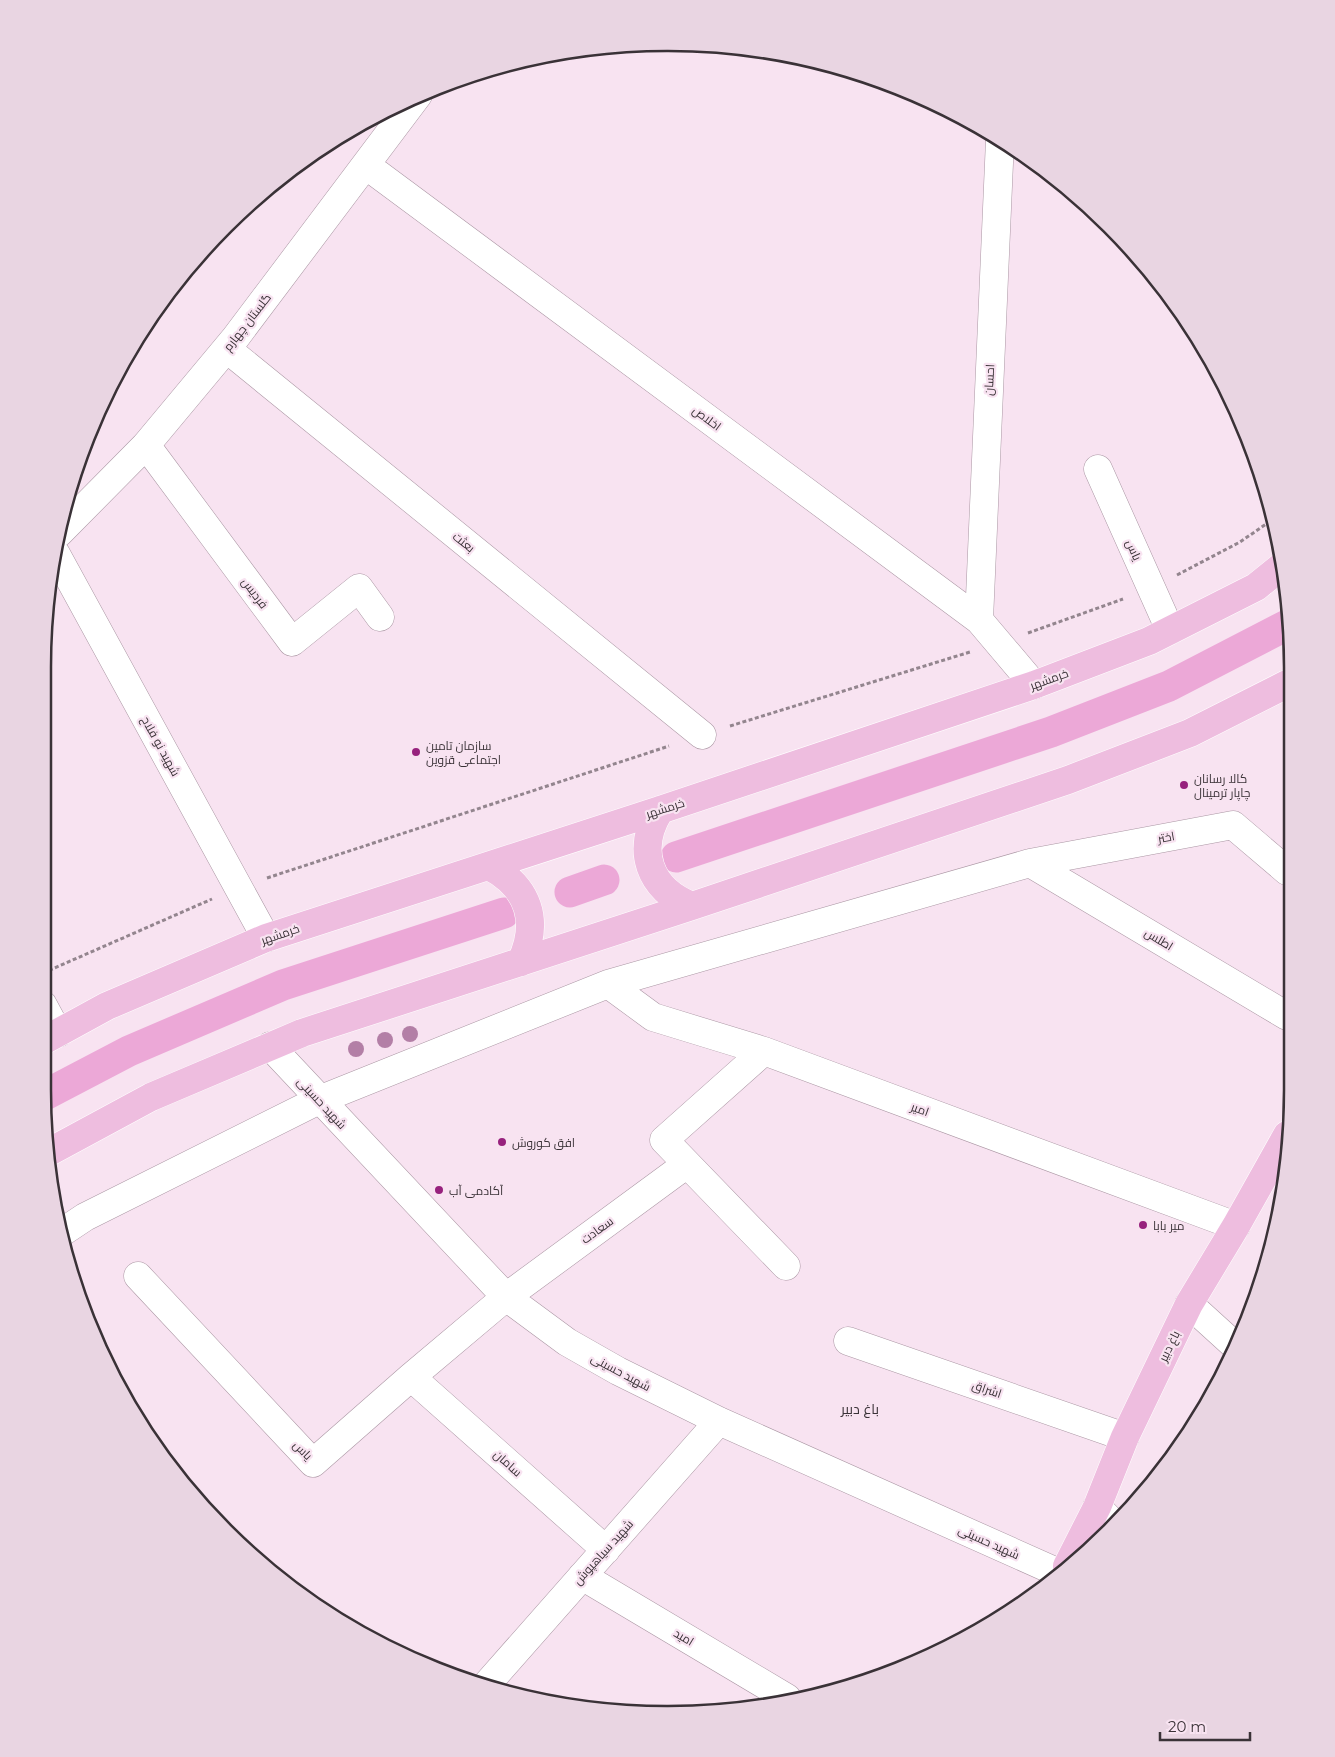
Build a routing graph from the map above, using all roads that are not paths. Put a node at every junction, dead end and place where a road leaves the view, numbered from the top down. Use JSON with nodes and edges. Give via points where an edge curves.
{"nodes":[{"id":1,"x":408,"y":109,"type":"edge"},
{"id":2,"x":1000,"y":149,"type":"edge"},
{"id":3,"x":366,"y":166,"type":"junction"},
{"id":4,"x":227,"y":349,"type":"junction"},
{"id":5,"x":146,"y":445,"type":"junction"},
{"id":6,"x":1098,"y":469,"type":"dead end"},
{"id":7,"x":68,"y":523,"type":"edge"},
{"id":8,"x":61,"y":563,"type":"edge"},
{"id":9,"x":1276,"y":571,"type":"edge"},
{"id":10,"x":380,"y":617,"type":"dead end"},
{"id":11,"x":979,"y":620,"type":"junction"},
{"id":12,"x":1170,"y":630,"type":"junction"},
{"id":13,"x":1034,"y":685,"type":"junction"},
{"id":14,"x":1284,"y":686,"type":"edge"},
{"id":15,"x":702,"y":735,"type":"road end"},
{"id":16,"x":660,"y":810,"type":"junction"},
{"id":17,"x":1030,"y":863,"type":"junction"},
{"id":18,"x":489,"y":866,"type":"junction"},
{"id":19,"x":1284,"y":868,"type":"edge"},
{"id":20,"x":692,"y":906,"type":"junction"},
{"id":21,"x":266,"y":938,"type":"junction"},
{"id":22,"x":521,"y":962,"type":"junction"},
{"id":23,"x":608,"y":984,"type":"junction"},
{"id":24,"x":1284,"y":1014,"type":"edge"},
{"id":25,"x":51,"y":1036,"type":"edge"},
{"id":26,"x":270,"y":1046,"type":"junction"},
{"id":27,"x":764,"y":1051,"type":"junction"},
{"id":28,"x":319,"y":1100,"type":"junction"},
{"id":29,"x":1280,"y":1147,"type":"edge"},
{"id":30,"x":55,"y":1149,"type":"edge"},
{"id":31,"x":687,"y":1164,"type":"junction"},
{"id":32,"x":1236,"y":1226,"type":"junction"},
{"id":33,"x":67,"y":1229,"type":"edge"},
{"id":34,"x":786,"y":1266,"type":"dead end"},
{"id":35,"x":138,"y":1276,"type":"dead end"},
{"id":36,"x":506,"y":1297,"type":"junction"},
{"id":37,"x":1189,"y":1304,"type":"junction"},
{"id":38,"x":848,"y":1341,"type":"dead end"},
{"id":39,"x":1230,"y":1341,"type":"edge"},
{"id":40,"x":411,"y":1377,"type":"junction"},
{"id":41,"x":719,"y":1421,"type":"junction"},
{"id":42,"x":1125,"y":1438,"type":"junction"},
{"id":43,"x":1106,"y":1516,"type":"edge"},
{"id":44,"x":1087,"y":1541,"type":"edge"},
{"id":45,"x":606,"y":1550,"type":"junction"},
{"id":46,"x":1053,"y":1570,"type":"edge"},
{"id":47,"x":582,"y":1576,"type":"junction"},
{"id":48,"x":495,"y":1681,"type":"edge"},
{"id":49,"x":782,"y":1695,"type":"edge"}],
"edges":[{"from":1,"to":3,"type":"street","name":"گلستان چهارم"},
{"from":2,"to":11,"type":"street","name":"احسان"},
{"from":3,"to":4,"type":"street","name":"گلستان چهارم"},
{"from":3,"to":11,"type":"street","name":"اخلاص"},
{"from":4,"to":5,"type":"street","name":"گلستان چهارم"},
{"from":4,"to":15,"type":"street","name":"بعثت"},
{"from":5,"to":7,"type":"street","name":"گلستان چهارم"},
{"from":5,"to":10,"type":"street","name":"فردیس","via":[[292,642],[359,588]]},
{"from":6,"to":12,"type":"street","name":"یاس"},
{"from":8,"to":21,"type":"street","name":"شهید نو فلاح"},
{"from":9,"to":12,"type":"main road","name":"خرمشهر","via":[[1256,587]]},
{"from":11,"to":13,"type":"street","name":"اخلاص"},
{"from":12,"to":13,"type":"main road","name":"خرمشهر"},
{"from":13,"to":16,"type":"main road","name":"خرمشهر"},
{"from":14,"to":20,"type":"main road","via":[[1190,733],[1068,780]]},
{"from":16,"to":18,"type":"main road","name":"خرمشهر"},
{"from":16,"to":20,"type":"main road","via":[[648,837],[650,867],[666,892]]},
{"from":17,"to":19,"type":"street","name":"اختر","via":[[1233,825]]},
{"from":17,"to":23,"type":"street"},
{"from":17,"to":24,"type":"street","name":"اطلس"},
{"from":18,"to":21,"type":"main road","name":"خرمشهر"},
{"from":18,"to":22,"type":"main road","via":[[504,873],[516,885],[530,914],[528,947]]},
{"from":20,"to":22,"type":"main road"},
{"from":21,"to":25,"type":"main road","name":"خرمشهر","via":[[107,1006]]},
{"from":22,"to":26,"type":"main road"},
{"from":23,"to":27,"type":"street","name":"امیر","via":[[653,1017]]},
{"from":23,"to":28,"type":"street"},
{"from":26,"to":28,"type":"street","name":"شهید حسینی"},
{"from":26,"to":30,"type":"main road","via":[[151,1098]]},
{"from":27,"to":31,"type":"street","via":[[664,1140]]},
{"from":27,"to":32,"type":"street","name":"امیر"},
{"from":28,"to":33,"type":"street"},
{"from":28,"to":36,"type":"street","name":"شهید حسینی"},
{"from":29,"to":32,"type":"main road","name":"باغ دبیر"},
{"from":31,"to":34,"type":"street"},
{"from":31,"to":36,"type":"street","name":"سعادت"},
{"from":32,"to":37,"type":"main road","name":"باغ دبیر"},
{"from":35,"to":40,"type":"street","name":"یاس","via":[[313,1462]]},
{"from":36,"to":40,"type":"street","name":"یاس"},
{"from":36,"to":41,"type":"street","name":"شهید حسینی","via":[[567,1342]]},
{"from":37,"to":39,"type":"street"},
{"from":37,"to":42,"type":"main road","name":"باغ دبیر"},
{"from":38,"to":42,"type":"street","name":"اشراق"},
{"from":40,"to":45,"type":"street","name":"سامان"},
{"from":41,"to":45,"type":"street","name":"شهید سیاهپوش"},
{"from":41,"to":46,"type":"street","name":"شهید حسینی"},
{"from":42,"to":43,"type":"main road","name":"باغ دبیر"},
{"from":43,"to":44,"type":"main road","name":"باغ دبیر"},
{"from":45,"to":47,"type":"street","name":"شهید سیاهپوش"},
{"from":47,"to":48,"type":"street","name":"شهید سیاهپوش"},
{"from":47,"to":49,"type":"street","name":"امید"}]}
